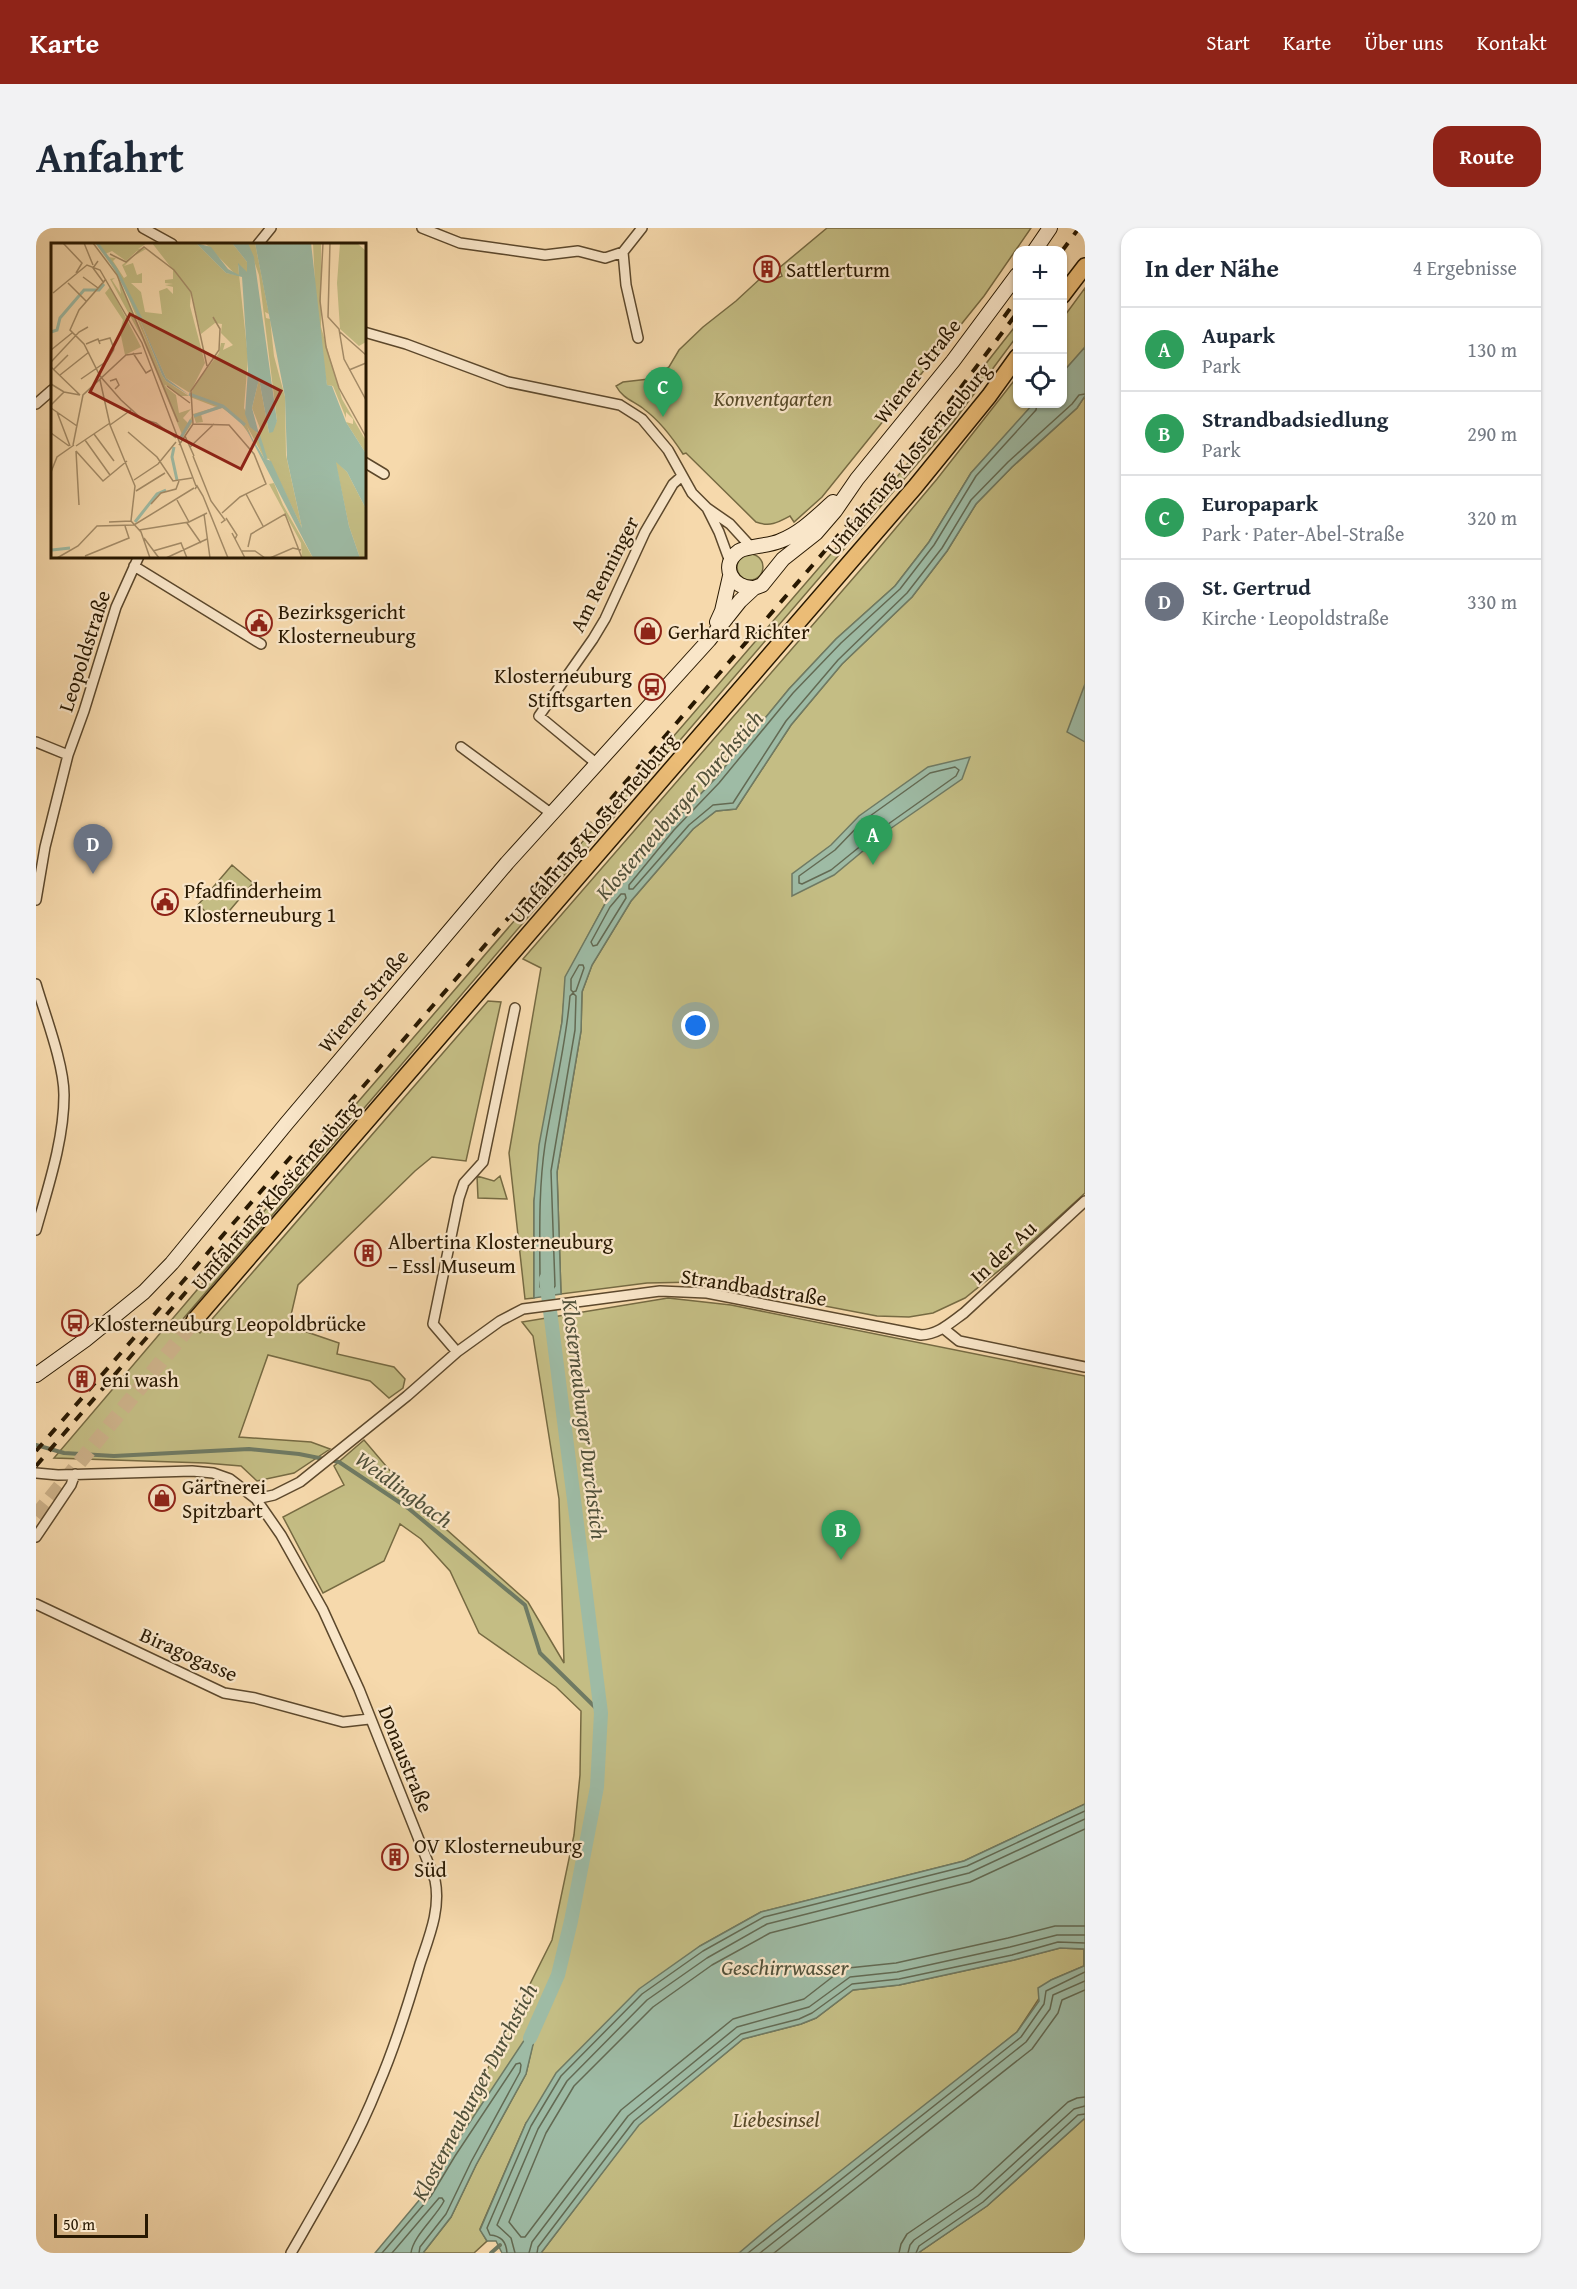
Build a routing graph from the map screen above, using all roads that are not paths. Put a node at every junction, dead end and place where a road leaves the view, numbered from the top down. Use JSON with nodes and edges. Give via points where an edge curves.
{"nodes":[{"id":1,"x":143,"y":228,"type":"edge"},
{"id":2,"x":271,"y":228,"type":"edge"},
{"id":3,"x":422,"y":228,"type":"edge"},
{"id":4,"x":642,"y":228,"type":"edge"},
{"id":5,"x":1050,"y":228,"type":"edge"},
{"id":6,"x":170,"y":243,"type":"edge"},
{"id":7,"x":259,"y":243,"type":"edge"},
{"id":8,"x":1038,"y":246,"type":"edge"},
{"id":9,"x":623,"y":252,"type":"junction"},
{"id":10,"x":1085,"y":266,"type":"edge"},
{"id":11,"x":1013,"y":280,"type":"edge"},
{"id":12,"x":1067,"y":290,"type":"edge"},
{"id":13,"x":366,"y":333,"type":"edge"},
{"id":14,"x":638,"y":338,"type":"dead end"},
{"id":15,"x":1013,"y":363,"type":"edge"},
{"id":16,"x":51,"y":391,"type":"edge"},
{"id":17,"x":36,"y":404,"type":"edge"},
{"id":18,"x":366,"y":463,"type":"edge"},
{"id":19,"x":384,"y":474,"type":"dead end"},
{"id":20,"x":682,"y":476,"type":"junction"},
{"id":21,"x":847,"y":493,"type":"junction"},
{"id":22,"x":707,"y":508,"type":"junction"},
{"id":23,"x":754,"y":548,"type":"junction"},
{"id":24,"x":138,"y":558,"type":"edge"},
{"id":25,"x":135,"y":566,"type":"junction"},
{"id":26,"x":730,"y":570,"type":"junction"},
{"id":27,"x":768,"y":576,"type":"junction"},
{"id":28,"x":754,"y":588,"type":"junction"},
{"id":29,"x":709,"y":640,"type":"junction"},
{"id":30,"x":261,"y":644,"type":"dead end"},
{"id":31,"x":36,"y":742,"type":"edge"},
{"id":32,"x":461,"y":747,"type":"dead end"},
{"id":33,"x":68,"y":755,"type":"junction"},
{"id":34,"x":597,"y":764,"type":"junction"},
{"id":35,"x":552,"y":813,"type":"junction"},
{"id":36,"x":36,"y":900,"type":"edge"},
{"id":37,"x":36,"y":984,"type":"edge"},
{"id":38,"x":515,"y":1008,"type":"dead end"},
{"id":39,"x":1085,"y":1201,"type":"edge"},
{"id":40,"x":36,"y":1230,"type":"edge"},
{"id":41,"x":194,"y":1321,"type":"tunnel mouth"},
{"id":42,"x":943,"y":1328,"type":"junction"},
{"id":43,"x":457,"y":1352,"type":"junction"},
{"id":44,"x":1085,"y":1367,"type":"edge"},
{"id":45,"x":36,"y":1375,"type":"edge"},
{"id":46,"x":36,"y":1473,"type":"edge"},
{"id":47,"x":75,"y":1474,"type":"junction"},
{"id":48,"x":256,"y":1499,"type":"junction"},
{"id":49,"x":36,"y":1537,"type":"edge"},
{"id":50,"x":36,"y":1604,"type":"edge"},
{"id":51,"x":364,"y":1720,"type":"junction"},
{"id":52,"x":291,"y":2253,"type":"edge"}],
"edges":[{"from":1,"to":6,"type":"street"},
{"from":2,"to":7,"type":"street"},
{"from":3,"to":9,"type":"street","via":[[460,243],[545,255],[578,251],[605,258]]},
{"from":4,"to":9,"type":"street"},
{"from":5,"to":8,"type":"street"},
{"from":9,"to":14,"type":"street"},
{"from":10,"to":12,"type":"main road"},
{"from":11,"to":21,"type":"street","name":"Wiener Straße"},
{"from":13,"to":20,"type":"street","via":[[508,382],[620,405],[642,419],[668,450]]},
{"from":15,"to":41,"type":"main road","name":"Umfahrung Klosterneuburg","via":[[915,487]]},
{"from":16,"to":17,"type":"street"},
{"from":18,"to":19,"type":"street"},
{"from":20,"to":22,"type":"street"},
{"from":20,"to":34,"type":"street","name":"Am Renninger","via":[[673,484],[645,532],[605,619],[539,716]]},
{"from":21,"to":23,"type":"street","name":"Wiener Straße","via":[[802,530]]},
{"from":21,"to":27,"type":"street","name":"Wiener Straße","via":[[816,533]]},
{"from":22,"to":23,"type":"street"},
{"from":22,"to":26,"type":"street"},
{"from":23,"to":26,"type":"street","name":"Wiener Straße","via":[[738,552]]},
{"from":23,"to":27,"type":"street","via":[[768,559]]},
{"from":24,"to":25,"type":"street","name":"Leopoldstraße"},
{"from":25,"to":30,"type":"street"},
{"from":25,"to":33,"type":"street","name":"Leopoldstraße","via":[[116,607]]},
{"from":26,"to":28,"type":"street","via":[[738,585]]},
{"from":26,"to":29,"type":"street","name":"Wiener Straße","via":[[722,611]]},
{"from":27,"to":28,"type":"street","name":"Wiener Straße"},
{"from":28,"to":29,"type":"street","name":"Wiener Straße"},
{"from":29,"to":34,"type":"street","name":"Wiener Straße"},
{"from":31,"to":33,"type":"street"},
{"from":32,"to":35,"type":"street"},
{"from":33,"to":36,"type":"street","name":"Leopoldstraße"},
{"from":34,"to":35,"type":"street","name":"Wiener Straße"},
{"from":35,"to":45,"type":"street","name":"Wiener Straße","via":[[293,1115],[172,1263],[144,1292]]},
{"from":37,"to":40,"type":"street","via":[[64,1096],[50,1180]]},
{"from":38,"to":43,"type":"street","via":[[483,1162],[465,1183],[459,1198],[433,1323]]},
{"from":39,"to":42,"type":"street","name":"In der Au"},
{"from":42,"to":43,"type":"street","name":"Strandbadstraße","via":[[921,1335],[707,1293],[660,1290],[523,1309]]},
{"from":42,"to":44,"type":"street","via":[[959,1341]]},
{"from":43,"to":48,"type":"street","name":"Strandbadstraße","via":[[309,1475],[286,1490]]},
{"from":46,"to":47,"type":"street","name":"Donaustraße"},
{"from":47,"to":48,"type":"street","name":"Donaustraße","via":[[213,1473],[230,1479]]},
{"from":47,"to":49,"type":"street"},
{"from":48,"to":51,"type":"street","name":"Donaustraße","via":[[323,1610],[348,1665]]},
{"from":50,"to":51,"type":"street","name":"Biragogasse","via":[[224,1692],[343,1722]]},
{"from":51,"to":52,"type":"street","name":"Donaustraße","via":[[393,1774],[435,1880],[436,1910],[378,2086],[356,2135]]}]}
